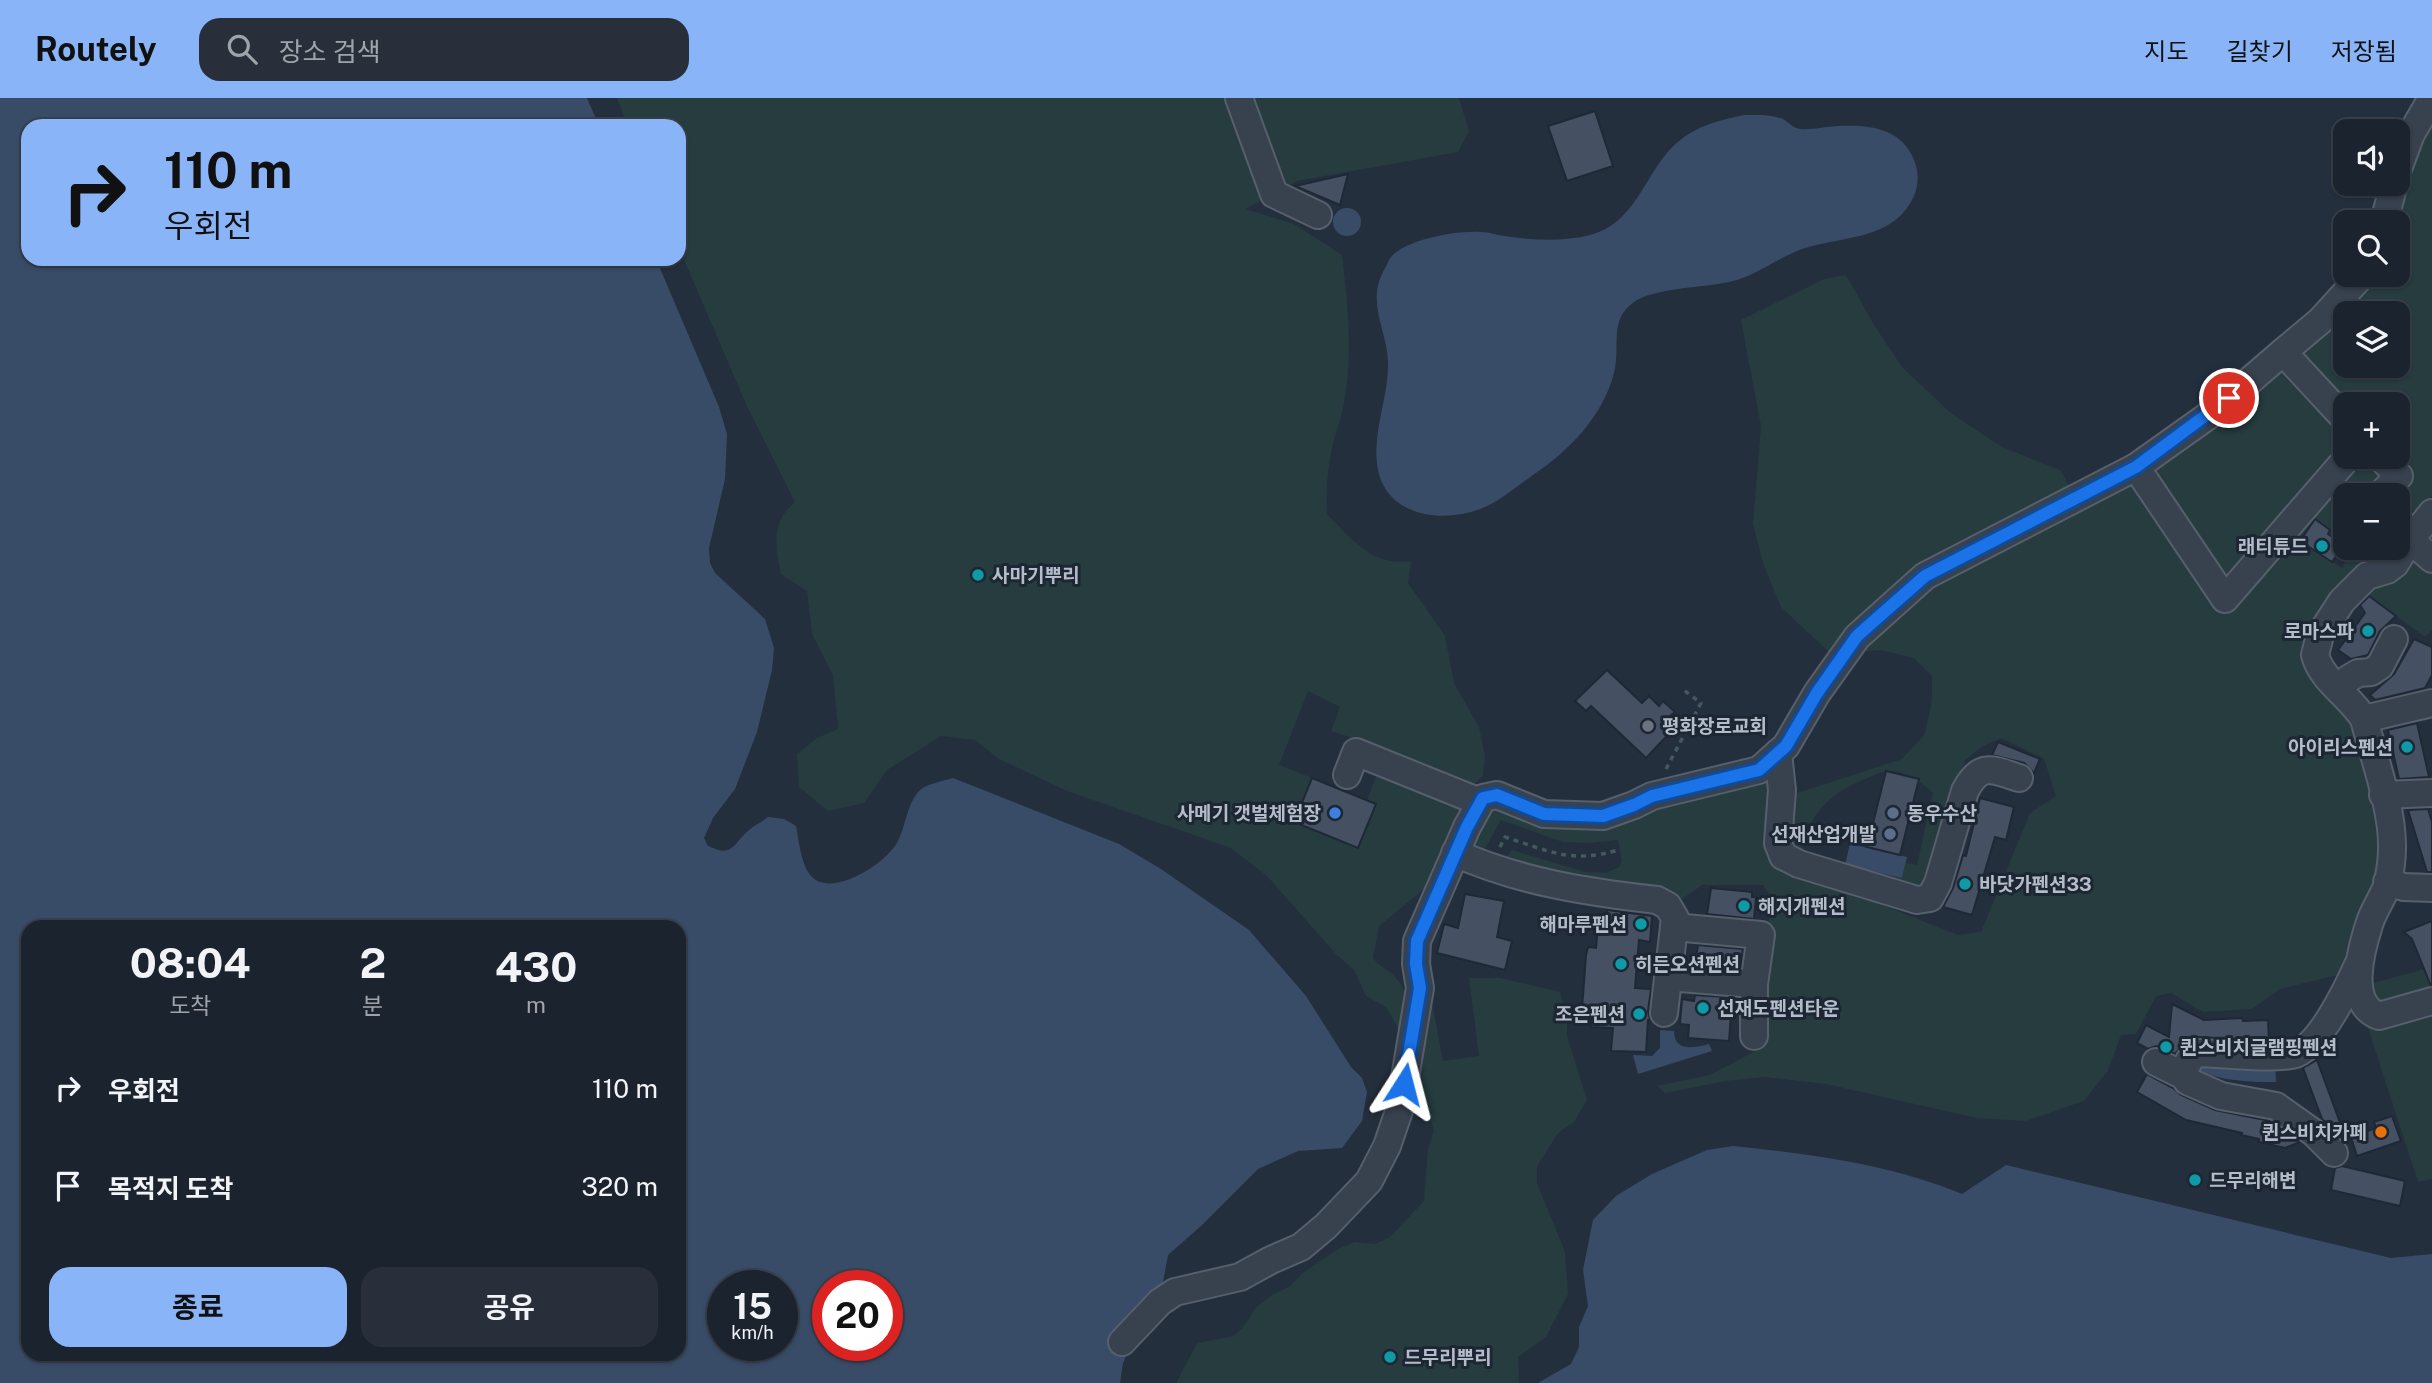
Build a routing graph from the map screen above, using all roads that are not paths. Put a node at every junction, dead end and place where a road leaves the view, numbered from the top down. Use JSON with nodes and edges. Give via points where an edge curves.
{"nodes":[{"id":1,"x":1238,"y":98,"type":"edge"},
{"id":2,"x":2432,"y":98,"type":"edge"},
{"id":3,"x":2410,"y":137,"type":"edge"},
{"id":4,"x":1318,"y":215,"type":"dead end"},
{"id":5,"x":2351,"y":287,"type":"edge"},
{"id":6,"x":2283,"y":352,"type":"junction"},
{"id":7,"x":2333,"y":406,"type":"edge"},
{"id":8,"x":2136,"y":467,"type":"junction"},
{"id":9,"x":2338,"y":469,"type":"edge"},
{"id":10,"x":2391,"y":469,"type":"edge"},
{"id":11,"x":2393,"y":483,"type":"edge"},
{"id":12,"x":2432,"y":513,"type":"edge"},
{"id":13,"x":2410,"y":540,"type":"joint"},
{"id":14,"x":2432,"y":559,"type":"edge"},
{"id":15,"x":2398,"y":560,"type":"edge"},
{"id":16,"x":2394,"y":639,"type":"dead end"},
{"id":17,"x":2340,"y":689,"type":"junction"},
{"id":18,"x":2429,"y":711,"type":"edge"},
{"id":19,"x":2364,"y":719,"type":"junction"},
{"id":20,"x":1778,"y":753,"type":"junction"},
{"id":21,"x":1347,"y":775,"type":"dead end"},
{"id":22,"x":2019,"y":779,"type":"dead end"},
{"id":23,"x":2432,"y":793,"type":"edge"},
{"id":24,"x":2383,"y":795,"type":"junction"},
{"id":25,"x":1480,"y":802,"type":"junction"},
{"id":26,"x":1455,"y":853,"type":"junction"},
{"id":27,"x":2387,"y":882,"type":"junction"},
{"id":28,"x":2432,"y":888,"type":"edge"},
{"id":29,"x":1674,"y":927,"type":"junction"},
{"id":30,"x":2362,"y":953,"type":"junction"},
{"id":31,"x":1668,"y":977,"type":"junction"},
{"id":32,"x":1754,"y":984,"type":"junction"},
{"id":33,"x":2432,"y":1001,"type":"edge"},
{"id":34,"x":1664,"y":1013,"type":"dead end"},
{"id":35,"x":1754,"y":1036,"type":"dead end"},
{"id":36,"x":2156,"y":1062,"type":"dead end"},
{"id":37,"x":2183,"y":1073,"type":"junction"},
{"id":38,"x":2334,"y":1153,"type":"dead end"},
{"id":39,"x":1122,"y":1342,"type":"dead end"}],
"edges":[{"from":1,"to":4,"type":"lane","via":[[1274,194]]},
{"from":2,"to":3,"type":"lane"},
{"from":5,"to":6,"type":"lane"},
{"from":6,"to":7,"type":"lane"},
{"from":6,"to":8,"type":"lane","via":[[2213,413]]},
{"from":8,"to":9,"type":"lane","via":[[2225,600]]},
{"from":8,"to":20,"type":"lane","via":[[1925,576],[1857,636]]},
{"from":10,"to":11,"type":"lane","via":[[2399,477]]},
{"from":12,"to":13,"type":"lane"},
{"from":13,"to":14,"type":"lane"},
{"from":15,"to":17,"type":"lane","via":[[2354,588],[2320,635],[2317,664]]},
{"from":16,"to":17,"type":"lane","via":[[2380,666],[2358,673]]},
{"from":17,"to":19,"type":"lane"},
{"from":18,"to":19,"type":"lane"},
{"from":19,"to":24,"type":"lane"},
{"from":20,"to":22,"type":"lane","via":[[1782,790],[1778,843],[1783,856],[1917,900],[1930,898],[1938,883],[1972,778],[1982,770]]},
{"from":20,"to":25,"type":"lane","via":[[1759,770],[1664,793],[1603,816],[1544,814],[1497,795]]},
{"from":21,"to":25,"type":"lane","via":[[1356,752]]},
{"from":23,"to":24,"type":"lane"},
{"from":24,"to":27,"type":"lane","via":[[2392,839]]},
{"from":25,"to":26,"type":"lane"},
{"from":26,"to":29,"type":"lane","via":[[1543,883],[1657,900],[1668,906]]},
{"from":26,"to":39,"type":"lane","via":[[1417,941],[1420,988],[1400,1108],[1369,1181],[1301,1247],[1240,1277],[1175,1292]]},
{"from":27,"to":28,"type":"lane"},
{"from":27,"to":30,"type":"lane"},
{"from":29,"to":31,"type":"lane"},
{"from":29,"to":32,"type":"lane","via":[[1761,935]]},
{"from":30,"to":33,"type":"lane","via":[[2361,993],[2371,1013],[2390,1015]]},
{"from":30,"to":37,"type":"lane","via":[[2328,1022],[2295,1055],[2200,1053],[2191,1057]]},
{"from":31,"to":32,"type":"lane"},
{"from":31,"to":34,"type":"lane"},
{"from":32,"to":35,"type":"lane"},
{"from":36,"to":37,"type":"lane"},
{"from":37,"to":38,"type":"lane","via":[[2187,1081],[2221,1096],[2276,1106]]}]}
